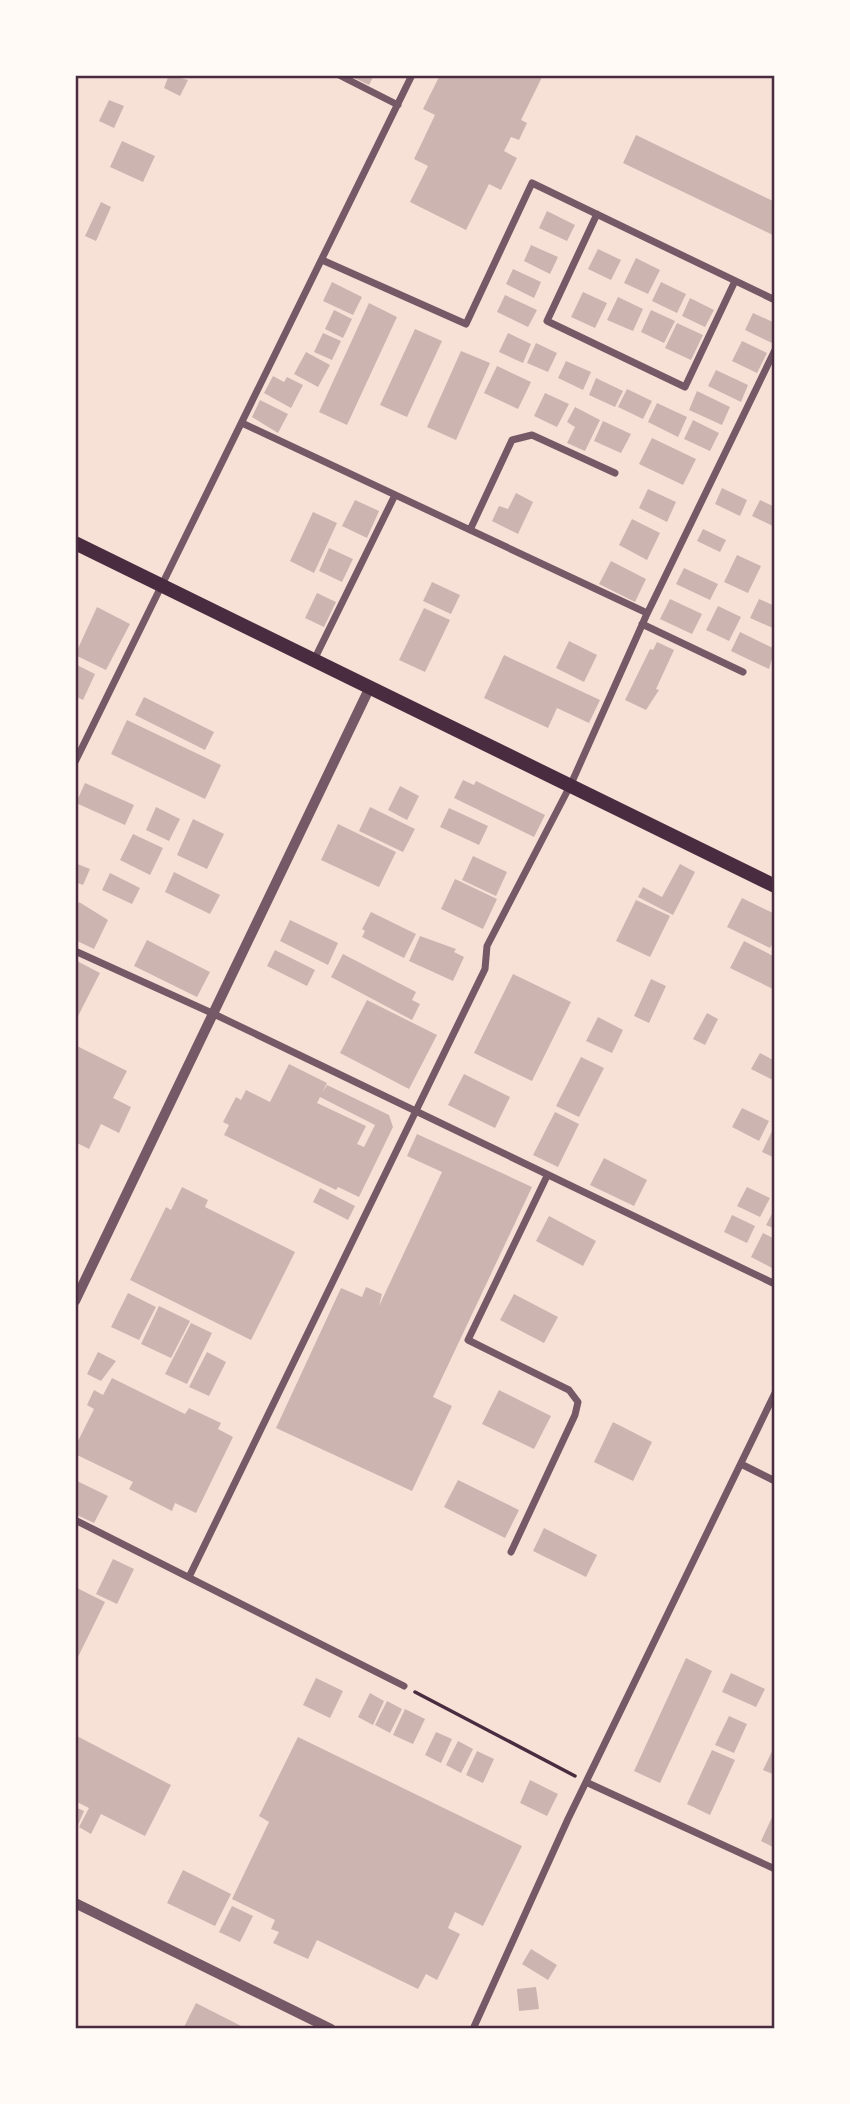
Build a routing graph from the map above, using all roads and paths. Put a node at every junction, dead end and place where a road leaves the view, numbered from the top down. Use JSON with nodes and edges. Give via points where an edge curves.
{"nodes":[{"id":1,"x":339,"y":75,"type":"edge"},
{"id":2,"x":412,"y":75,"type":"edge"},
{"id":3,"x":398,"y":105,"type":"junction"},
{"id":4,"x":597,"y":215,"type":"junction"},
{"id":5,"x":322,"y":260,"type":"junction"},
{"id":6,"x":735,"y":281,"type":"junction"},
{"id":7,"x":775,"y":300,"type":"edge"},
{"id":8,"x":775,"y":350,"type":"edge"},
{"id":9,"x":242,"y":423,"type":"junction"},
{"id":10,"x":615,"y":473,"type":"dead end"},
{"id":11,"x":395,"y":495,"type":"junction"},
{"id":12,"x":470,"y":530,"type":"junction"},
{"id":13,"x":75,"y":543,"type":"edge"},
{"id":14,"x":162,"y":586,"type":"junction"},
{"id":15,"x":647,"y":614,"type":"junction"},
{"id":16,"x":642,"y":624,"type":"junction"},
{"id":17,"x":314,"y":660,"type":"junction"},
{"id":18,"x":743,"y":671,"type":"dead end"},
{"id":19,"x":370,"y":687,"type":"junction"},
{"id":20,"x":75,"y":762,"type":"edge"},
{"id":21,"x":571,"y":784,"type":"junction"},
{"id":22,"x":775,"y":886,"type":"edge"},
{"id":23,"x":75,"y":951,"type":"edge"},
{"id":24,"x":214,"y":1014,"type":"junction"},
{"id":25,"x":413,"y":1112,"type":"junction"},
{"id":26,"x":547,"y":1176,"type":"junction"},
{"id":27,"x":775,"y":1284,"type":"edge"},
{"id":28,"x":75,"y":1301,"type":"edge"},
{"id":29,"x":775,"y":1393,"type":"edge"},
{"id":30,"x":741,"y":1464,"type":"junction"},
{"id":31,"x":775,"y":1481,"type":"edge"},
{"id":32,"x":75,"y":1520,"type":"edge"},
{"id":33,"x":511,"y":1552,"type":"dead end"},
{"id":34,"x":190,"y":1575,"type":"junction"},
{"id":35,"x":404,"y":1686,"type":"joint"},
{"id":36,"x":587,"y":1783,"type":"junction"},
{"id":37,"x":775,"y":1869,"type":"edge"},
{"id":38,"x":75,"y":1903,"type":"edge"},
{"id":39,"x":331,"y":2029,"type":"edge"},
{"id":40,"x":473,"y":2029,"type":"edge"}],
"edges":[{"from":1,"to":3,"type":"street"},
{"from":2,"to":3,"type":"street"},
{"from":3,"to":5,"type":"street"},
{"from":4,"to":5,"type":"street","via":[[532,183],[466,324]]},
{"from":4,"to":6,"type":"street"},
{"from":4,"to":6,"type":"street","via":[[547,321],[685,387]]},
{"from":5,"to":9,"type":"street"},
{"from":6,"to":7,"type":"street"},
{"from":8,"to":15,"type":"street"},
{"from":9,"to":11,"type":"street"},
{"from":9,"to":14,"type":"street"},
{"from":10,"to":12,"type":"street","via":[[532,435],[512,440]]},
{"from":11,"to":12,"type":"street"},
{"from":11,"to":17,"type":"street"},
{"from":12,"to":15,"type":"street"},
{"from":13,"to":14,"type":"main road"},
{"from":14,"to":17,"type":"main road"},
{"from":14,"to":20,"type":"street"},
{"from":15,"to":16,"type":"street"},
{"from":16,"to":18,"type":"street"},
{"from":16,"to":21,"type":"street"},
{"from":17,"to":19,"type":"main road"},
{"from":19,"to":21,"type":"main road"},
{"from":19,"to":24,"type":"street"},
{"from":21,"to":22,"type":"main road"},
{"from":21,"to":25,"type":"street","via":[[487,946],[485,969]]},
{"from":23,"to":24,"type":"street"},
{"from":24,"to":25,"type":"street"},
{"from":24,"to":28,"type":"street"},
{"from":25,"to":26,"type":"street"},
{"from":25,"to":34,"type":"street"},
{"from":26,"to":27,"type":"street"},
{"from":26,"to":33,"type":"street","via":[[468,1340],[569,1390],[578,1402]]},
{"from":29,"to":30,"type":"street"},
{"from":30,"to":31,"type":"street"},
{"from":30,"to":36,"type":"street"},
{"from":32,"to":34,"type":"street"},
{"from":34,"to":35,"type":"street"},
{"from":35,"to":36,"type":"path"},
{"from":36,"to":37,"type":"street"},
{"from":36,"to":40,"type":"street"},
{"from":38,"to":39,"type":"street"}]}
